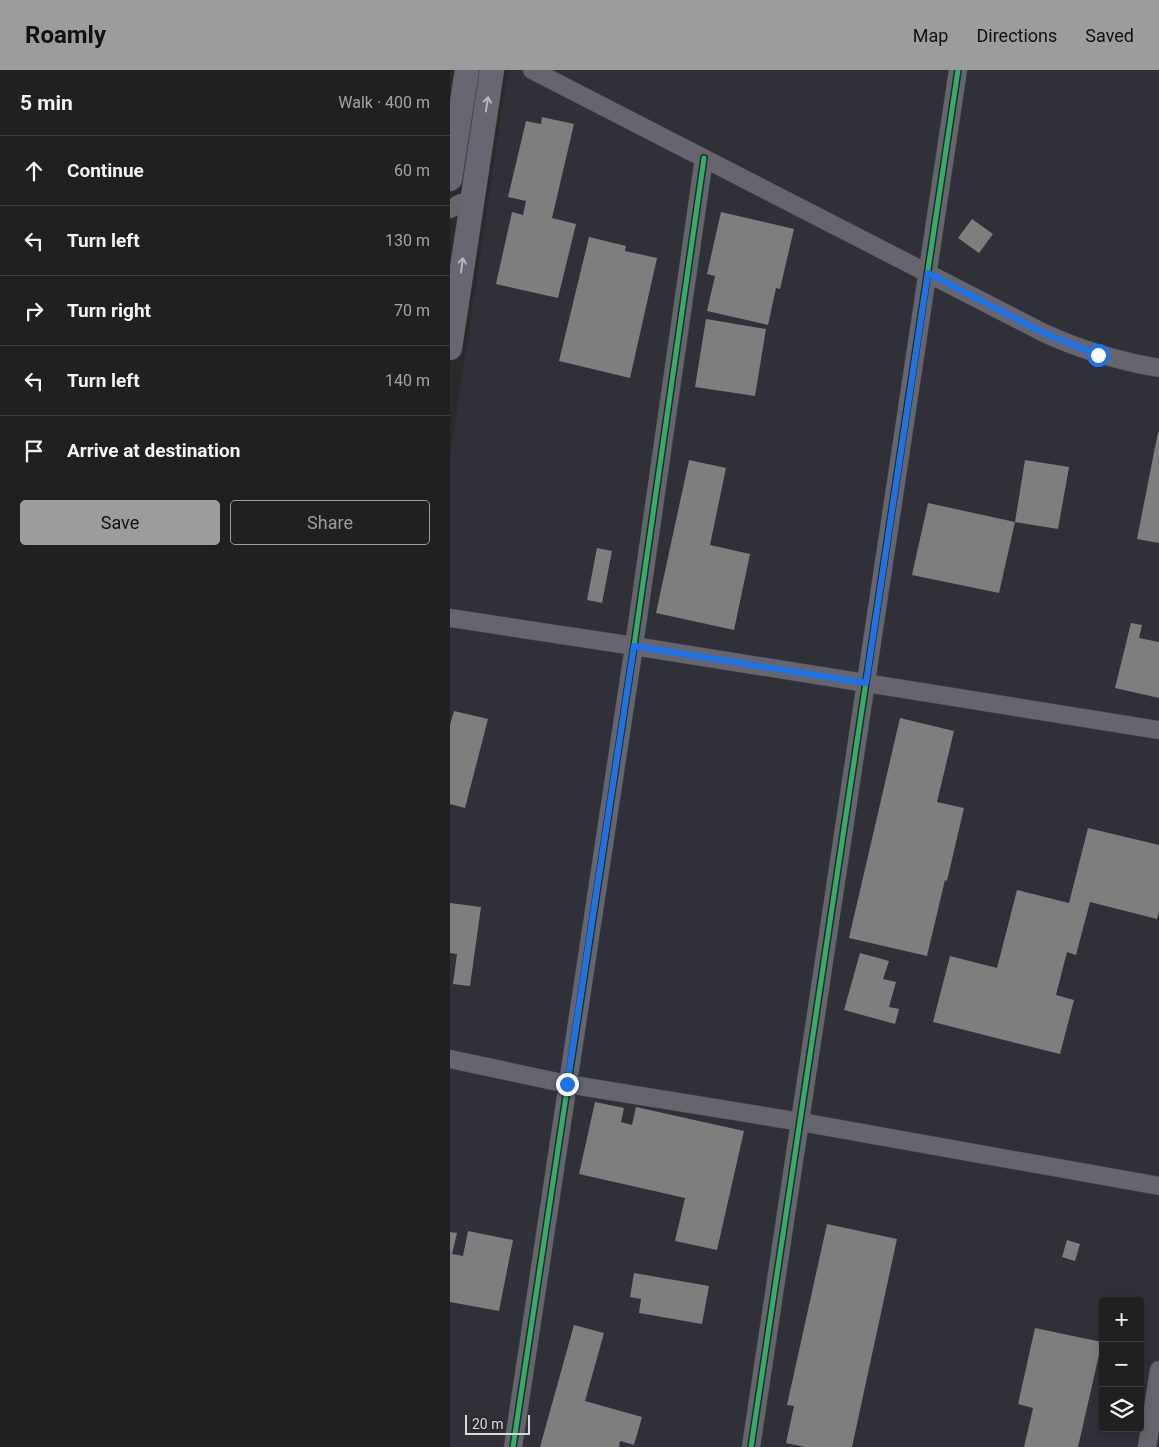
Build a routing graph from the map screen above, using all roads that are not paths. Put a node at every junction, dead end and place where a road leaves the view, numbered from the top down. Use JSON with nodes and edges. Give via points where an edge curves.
{"nodes":[{"id":1,"x":467,"y":70,"type":"edge"},
{"id":2,"x":492,"y":70,"type":"edge"},
{"id":3,"x":532,"y":70,"type":"edge"},
{"id":4,"x":958,"y":70,"type":"edge"},
{"id":5,"x":452,"y":149,"type":"edge"},
{"id":6,"x":704,"y":158,"type":"junction"},
{"id":7,"x":477,"y":164,"type":"junction"},
{"id":8,"x":450,"y":179,"type":"edge"},
{"id":9,"x":461,"y":205,"type":"edge"},
{"id":10,"x":928,"y":273,"type":"junction"},
{"id":11,"x":450,"y":348,"type":"edge"},
{"id":12,"x":1159,"y":368,"type":"edge"},
{"id":13,"x":450,"y":618,"type":"edge"},
{"id":14,"x":634,"y":646,"type":"junction"},
{"id":15,"x":866,"y":683,"type":"junction"},
{"id":16,"x":1159,"y":730,"type":"edge"},
{"id":17,"x":450,"y":1059,"type":"edge"},
{"id":18,"x":567,"y":1084,"type":"junction"},
{"id":19,"x":801,"y":1122,"type":"junction"},
{"id":20,"x":1159,"y":1186,"type":"edge"},
{"id":21,"x":1159,"y":1370,"type":"edge"},
{"id":22,"x":513,"y":1447,"type":"edge"},
{"id":23,"x":752,"y":1447,"type":"edge"},
{"id":24,"x":1147,"y":1447,"type":"edge"}],
"edges":[{"from":1,"to":5,"type":"main road"},
{"from":7,"to":2,"type":"main road","one_way":true},
{"from":3,"to":6,"type":"street"},
{"from":4,"to":10,"type":"street"},
{"from":5,"to":7,"type":"street"},
{"from":5,"to":8,"type":"main road"},
{"from":6,"to":10,"type":"street"},
{"from":6,"to":14,"type":"street"},
{"from":7,"to":9,"type":"main road"},
{"from":11,"to":9,"type":"main road","one_way":true},
{"from":10,"to":12,"type":"street","via":[[1070,345],[1121,361]]},
{"from":10,"to":15,"type":"street"},
{"from":13,"to":14,"type":"street"},
{"from":14,"to":15,"type":"street"},
{"from":14,"to":18,"type":"street"},
{"from":15,"to":16,"type":"street"},
{"from":15,"to":19,"type":"street"},
{"from":17,"to":18,"type":"street"},
{"from":18,"to":19,"type":"street"},
{"from":18,"to":22,"type":"street"},
{"from":19,"to":20,"type":"street"},
{"from":19,"to":23,"type":"street"},
{"from":21,"to":24,"type":"street"}]}
